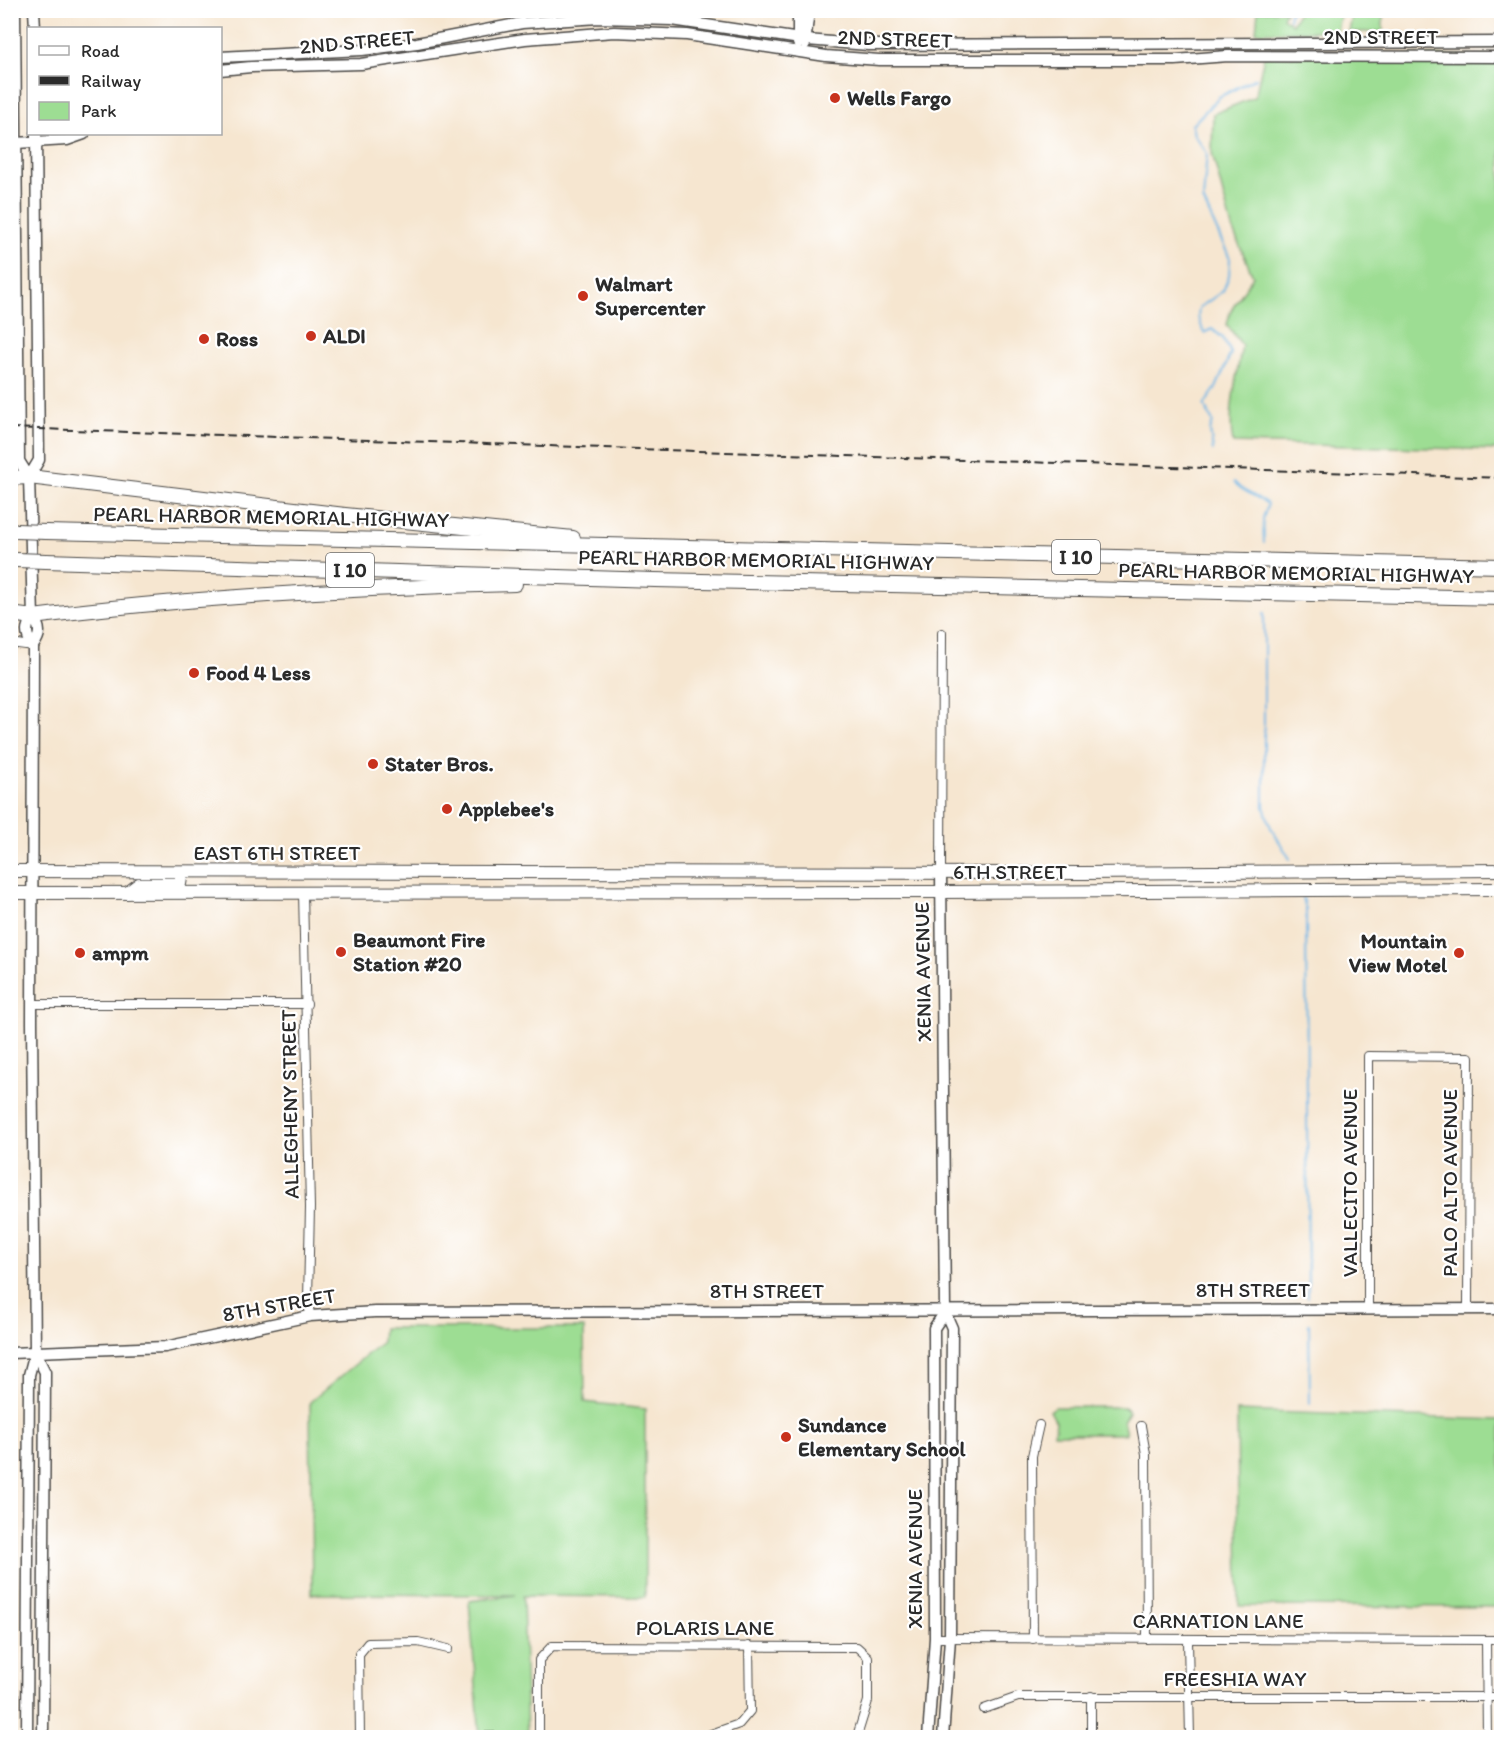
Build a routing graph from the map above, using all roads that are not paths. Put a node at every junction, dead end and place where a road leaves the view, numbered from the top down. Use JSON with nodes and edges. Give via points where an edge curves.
{"nodes":[{"id":1,"x":15,"y":10,"type":"edge"},
{"id":2,"x":34,"y":10,"type":"edge"},
{"id":3,"x":798,"y":10,"type":"edge"},
{"id":4,"x":809,"y":10,"type":"edge"},
{"id":5,"x":644,"y":18,"type":"junction"},
{"id":6,"x":35,"y":27,"type":"edge"},
{"id":7,"x":496,"y":27,"type":"junction"},
{"id":8,"x":563,"y":34,"type":"junction"},
{"id":9,"x":802,"y":39,"type":"junction"},
{"id":10,"x":1502,"y":42,"type":"edge"},
{"id":11,"x":362,"y":50,"type":"junction"},
{"id":12,"x":800,"y":52,"type":"junction"},
{"id":13,"x":222,"y":57,"type":"edge"},
{"id":14,"x":420,"y":57,"type":"junction"},
{"id":15,"x":1502,"y":57,"type":"edge"},
{"id":16,"x":293,"y":67,"type":"junction"},
{"id":17,"x":222,"y":70,"type":"edge"},
{"id":18,"x":27,"y":128,"type":"edge"},
{"id":19,"x":17,"y":129,"type":"junction"},
{"id":20,"x":81,"y":135,"type":"edge"},
{"id":21,"x":36,"y":138,"type":"edge"},
{"id":22,"x":16,"y":143,"type":"junction"},
{"id":23,"x":29,"y":477,"type":"junction"},
{"id":24,"x":10,"y":478,"type":"edge"},
{"id":25,"x":13,"y":531,"type":"edge"},
{"id":26,"x":650,"y":548,"type":"junction"},
{"id":27,"x":13,"y":560,"type":"edge"},
{"id":28,"x":1502,"y":566,"type":"edge"},
{"id":29,"x":655,"y":580,"type":"junction"},
{"id":30,"x":1502,"y":598,"type":"edge"},
{"id":31,"x":10,"y":614,"type":"edge"},
{"id":32,"x":33,"y":617,"type":"junction"},
{"id":33,"x":942,"y":633,"type":"dead end"},
{"id":34,"x":10,"y":643,"type":"edge"},
{"id":35,"x":33,"y":646,"type":"junction"},
{"id":36,"x":1502,"y":870,"type":"edge"},
{"id":37,"x":10,"y":871,"type":"edge"},
{"id":38,"x":33,"y":871,"type":"junction"},
{"id":39,"x":941,"y":871,"type":"junction"},
{"id":40,"x":1369,"y":871,"type":"junction"},
{"id":41,"x":182,"y":872,"type":"junction"},
{"id":42,"x":522,"y":872,"type":"joint"},
{"id":43,"x":1369,"y":889,"type":"junction"},
{"id":44,"x":1502,"y":889,"type":"edge"},
{"id":45,"x":303,"y":892,"type":"junction"},
{"id":46,"x":519,"y":892,"type":"joint"},
{"id":47,"x":942,"y":892,"type":"junction"},
{"id":48,"x":10,"y":893,"type":"edge"},
{"id":49,"x":127,"y":893,"type":"junction"},
{"id":50,"x":33,"y":894,"type":"junction"},
{"id":51,"x":32,"y":1004,"type":"junction"},
{"id":52,"x":307,"y":1004,"type":"junction"},
{"id":53,"x":1469,"y":1057,"type":"joint"},
{"id":54,"x":1368,"y":1309,"type":"junction"},
{"id":55,"x":1468,"y":1309,"type":"junction"},
{"id":56,"x":1502,"y":1309,"type":"edge"},
{"id":57,"x":945,"y":1312,"type":"junction"},
{"id":58,"x":310,"y":1316,"type":"junction"},
{"id":59,"x":35,"y":1352,"type":"junction"},
{"id":60,"x":10,"y":1353,"type":"edge"},
{"id":61,"x":1039,"y":1425,"type":"dead end"},
{"id":62,"x":1141,"y":1426,"type":"dead end"},
{"id":63,"x":935,"y":1638,"type":"junction"},
{"id":64,"x":950,"y":1638,"type":"junction"},
{"id":65,"x":1033,"y":1639,"type":"junction"},
{"id":66,"x":1147,"y":1639,"type":"junction"},
{"id":67,"x":1188,"y":1640,"type":"junction"},
{"id":68,"x":1486,"y":1640,"type":"junction"},
{"id":69,"x":1502,"y":1640,"type":"edge"},
{"id":70,"x":749,"y":1646,"type":"junction"},
{"id":71,"x":448,"y":1649,"type":"dead end"},
{"id":72,"x":1091,"y":1696,"type":"junction"},
{"id":73,"x":1190,"y":1697,"type":"junction"},
{"id":74,"x":1487,"y":1697,"type":"junction"},
{"id":75,"x":1502,"y":1697,"type":"edge"},
{"id":76,"x":984,"y":1709,"type":"dead end"},
{"id":77,"x":858,"y":1733,"type":"dead end"},
{"id":78,"x":27,"y":1737,"type":"edge"},
{"id":79,"x":43,"y":1737,"type":"edge"},
{"id":80,"x":301,"y":1737,"type":"edge"},
{"id":81,"x":360,"y":1737,"type":"edge"},
{"id":82,"x":435,"y":1737,"type":"edge"},
{"id":83,"x":539,"y":1737,"type":"edge"},
{"id":84,"x":700,"y":1737,"type":"edge"},
{"id":85,"x":928,"y":1737,"type":"edge"},
{"id":86,"x":943,"y":1737,"type":"edge"},
{"id":87,"x":1091,"y":1737,"type":"edge"},
{"id":88,"x":1190,"y":1737,"type":"edge"},
{"id":89,"x":1487,"y":1737,"type":"edge"}],
"edges":[{"from":1,"to":19,"type":"street"},
{"from":2,"to":6,"type":"street"},
{"from":3,"to":9,"type":"street"},
{"from":4,"to":9,"type":"street"},
{"from":5,"to":7,"type":"street","name":"2ND STREET","via":[[575,19]]},
{"from":5,"to":8,"type":"street","via":[[641,26],[598,26]]},
{"from":5,"to":9,"type":"street","name":"2ND STREET"},
{"from":7,"to":11,"type":"street","name":"2ND STREET"},
{"from":7,"to":14,"type":"street","via":[[488,35],[429,46]]},
{"from":8,"to":12,"type":"street","name":"2ND STREET","via":[[687,35]]},
{"from":8,"to":14,"type":"street","name":"2ND STREET"},
{"from":9,"to":10,"type":"street","name":"2ND STREET","via":[[868,45]]},
{"from":9,"to":12,"type":"street"},
{"from":11,"to":13,"type":"street","name":"2ND STREET"},
{"from":11,"to":16,"type":"street","via":[[361,58]]},
{"from":12,"to":15,"type":"street","name":"2ND STREET","via":[[879,60]]},
{"from":14,"to":16,"type":"street","name":"2ND STREET"},
{"from":16,"to":17,"type":"street","name":"2ND STREET"},
{"from":18,"to":19,"type":"street"},
{"from":19,"to":22,"type":"street"},
{"from":20,"to":21,"type":"street","via":[[66,140]]},
{"from":21,"to":22,"type":"street"},
{"from":21,"to":23,"type":"street","via":[[39,460]]},
{"from":22,"to":23,"type":"street","via":[[20,461]]},
{"from":23,"to":24,"type":"highway"},
{"from":23,"to":26,"type":"highway"},
{"from":23,"to":32,"type":"street"},
{"from":25,"to":26,"type":"highway","name":"PEARL HARBOR MEMORIAL HIGHWAY","number":"I 10","bridge":true},
{"from":26,"to":28,"type":"highway","name":"PEARL HARBOR MEMORIAL HIGHWAY","number":"I 10"},
{"from":27,"to":29,"type":"highway","name":"PEARL HARBOR MEMORIAL HIGHWAY","number":"I 10","bridge":true},
{"from":29,"to":30,"type":"highway","name":"PEARL HARBOR MEMORIAL HIGHWAY","number":"I 10"},
{"from":29,"to":32,"type":"highway","via":[[310,591],[189,599]]},
{"from":31,"to":32,"type":"highway"},
{"from":32,"to":35,"type":"street","via":[[27,625],[27,638]]},
{"from":33,"to":39,"type":"street","name":"XENIA AVENUE"},
{"from":34,"to":35,"type":"street"},
{"from":35,"to":38,"type":"street"},
{"from":36,"to":40,"type":"main road","name":"6TH STREET"},
{"from":37,"to":38,"type":"main road","name":"EAST 6TH STREET"},
{"from":38,"to":41,"type":"main road","name":"EAST 6TH STREET"},
{"from":38,"to":50,"type":"street"},
{"from":39,"to":40,"type":"main road","name":"6TH STREET"},
{"from":39,"to":42,"type":"main road","name":"6TH STREET"},
{"from":39,"to":47,"type":"street","name":"XENIA AVENUE"},
{"from":40,"to":43,"type":"main road"},
{"from":41,"to":42,"type":"main road","name":"EAST 6TH STREET"},
{"from":41,"to":49,"type":"main road","via":[[180,884],[139,884]]},
{"from":43,"to":44,"type":"main road","name":"6TH STREET"},
{"from":43,"to":47,"type":"main road","name":"6TH STREET"},
{"from":45,"to":46,"type":"main road","name":"EAST 6TH STREET"},
{"from":45,"to":49,"type":"main road","name":"EAST 6TH STREET"},
{"from":45,"to":52,"type":"street","name":"ALLEGHENY STREET"},
{"from":46,"to":47,"type":"main road","name":"6TH STREET"},
{"from":47,"to":57,"type":"street","name":"XENIA AVENUE"},
{"from":48,"to":50,"type":"main road","name":"EAST 6TH STREET"},
{"from":49,"to":50,"type":"main road","name":"EAST 6TH STREET"},
{"from":50,"to":51,"type":"street"},
{"from":51,"to":52,"type":"street"},
{"from":51,"to":59,"type":"street"},
{"from":52,"to":58,"type":"street","name":"ALLEGHENY STREET"},
{"from":53,"to":54,"type":"street","name":"VALLECITO AVENUE","via":[[1368,1056]]},
{"from":53,"to":55,"type":"street","name":"PALO ALTO AVENUE"},
{"from":54,"to":55,"type":"street","name":"8TH STREET"},
{"from":54,"to":57,"type":"street","name":"8TH STREET"},
{"from":55,"to":56,"type":"street","name":"8TH STREET"},
{"from":57,"to":58,"type":"street","name":"8TH STREET","via":[[375,1312]]},
{"from":57,"to":63,"type":"street","name":"XENIA AVENUE","via":[[934,1328]]},
{"from":57,"to":64,"type":"street","name":"XENIA AVENUE","via":[[952,1328]]},
{"from":58,"to":59,"type":"street","name":"8TH STREET","via":[[165,1347]]},
{"from":59,"to":60,"type":"street","name":"8TH STREET"},
{"from":59,"to":78,"type":"street","via":[[29,1375]]},
{"from":59,"to":79,"type":"street","via":[[45,1372]]},
{"from":61,"to":65,"type":"street","via":[[1032,1456]]},
{"from":62,"to":66,"type":"street","via":[[1146,1454]]},
{"from":63,"to":64,"type":"street","name":"CARNATION LANE"},
{"from":63,"to":85,"type":"street","name":"XENIA AVENUE"},
{"from":64,"to":65,"type":"street","name":"CARNATION LANE"},
{"from":64,"to":86,"type":"street","name":"XENIA AVENUE"},
{"from":65,"to":66,"type":"street","name":"CARNATION LANE"},
{"from":66,"to":67,"type":"street","name":"CARNATION LANE"},
{"from":67,"to":68,"type":"street","name":"CARNATION LANE"},
{"from":67,"to":73,"type":"street"},
{"from":68,"to":69,"type":"street","name":"CARNATION LANE"},
{"from":68,"to":74,"type":"street"},
{"from":70,"to":77,"type":"street","name":"POLARIS LANE","via":[[857,1647],[868,1657],[868,1701]]},
{"from":70,"to":83,"type":"street","name":"POLARIS LANE","via":[[552,1646],[539,1660]]},
{"from":70,"to":84,"type":"street","via":[[750,1711],[740,1724]]},
{"from":71,"to":81,"type":"street","via":[[418,1642],[368,1643],[359,1654]]},
{"from":72,"to":73,"type":"street","name":"FREESHIA WAY"},
{"from":72,"to":76,"type":"street","name":"FREESHIA WAY","via":[[1018,1697]]},
{"from":72,"to":87,"type":"street"},
{"from":73,"to":74,"type":"street","name":"FREESHIA WAY"},
{"from":73,"to":88,"type":"street"},
{"from":74,"to":75,"type":"street","name":"FREESHIA WAY"},
{"from":74,"to":89,"type":"street"},
{"from":80,"to":81,"type":"street"},
{"from":81,"to":82,"type":"street"},
{"from":82,"to":83,"type":"street"}]}
